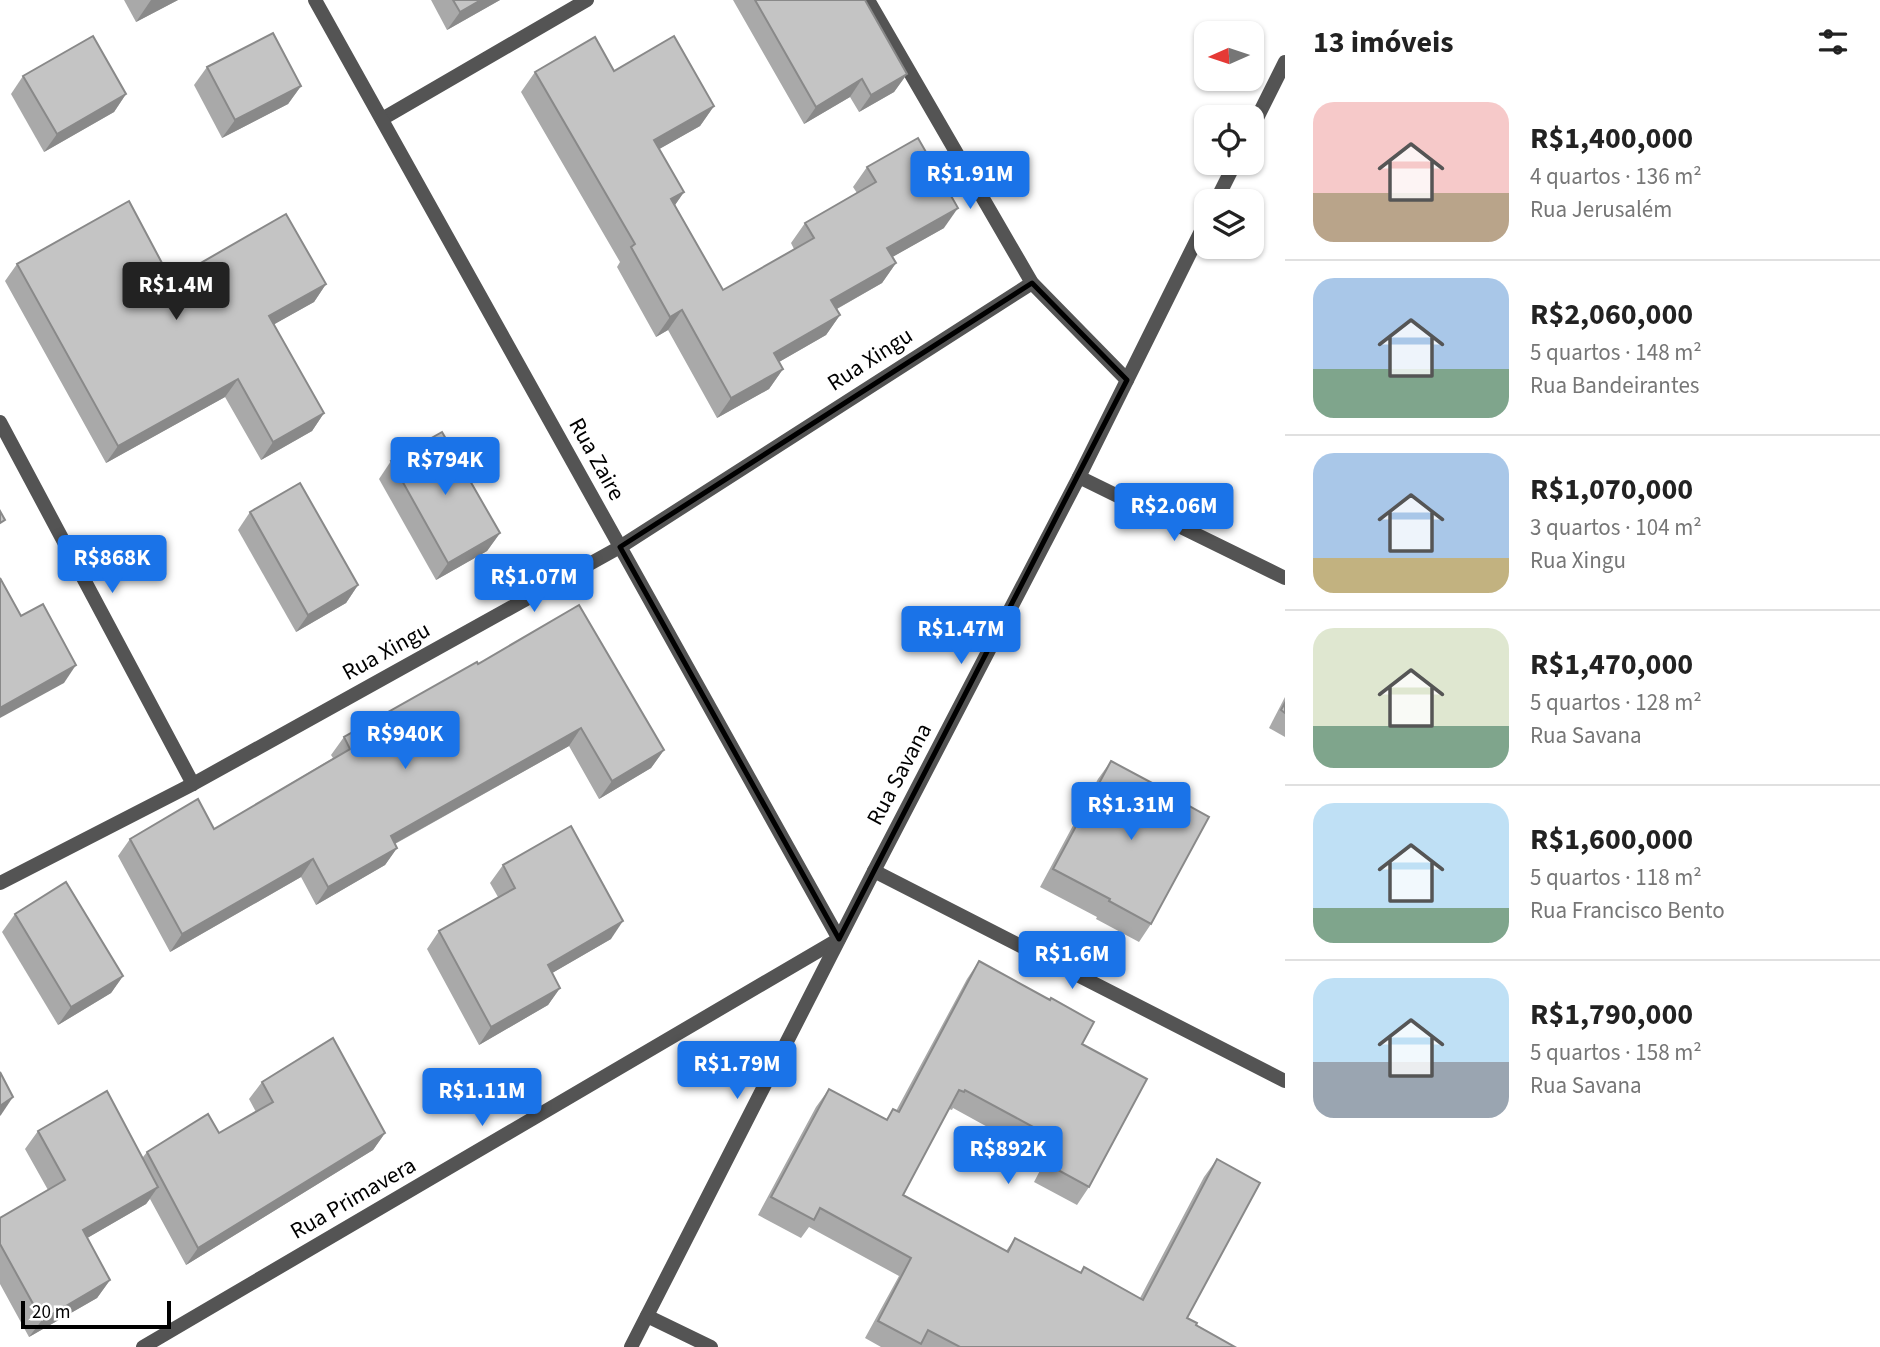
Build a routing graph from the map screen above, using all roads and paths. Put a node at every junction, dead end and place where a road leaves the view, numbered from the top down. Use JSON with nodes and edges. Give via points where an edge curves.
{"nodes":[{"id":1,"x":315,"y":0,"type":"edge"},
{"id":2,"x":587,"y":0,"type":"edge"},
{"id":3,"x":867,"y":0,"type":"edge"},
{"id":4,"x":1285,"y":62,"type":"edge"},
{"id":5,"x":1264,"y":105,"type":"edge"},
{"id":6,"x":382,"y":119,"type":"junction"},
{"id":7,"x":1194,"y":245,"type":"edge"},
{"id":8,"x":1032,"y":283,"type":"junction"},
{"id":9,"x":1127,"y":380,"type":"junction"},
{"id":10,"x":0,"y":422,"type":"edge"},
{"id":11,"x":1079,"y":477,"type":"junction"},
{"id":12,"x":620,"y":547,"type":"junction"},
{"id":13,"x":1285,"y":579,"type":"edge"},
{"id":14,"x":193,"y":784,"type":"junction"},
{"id":15,"x":874,"y":870,"type":"junction"},
{"id":16,"x":0,"y":883,"type":"edge"},
{"id":17,"x":839,"y":939,"type":"junction"},
{"id":18,"x":1285,"y":1081,"type":"edge"},
{"id":19,"x":647,"y":1316,"type":"junction"},
{"id":20,"x":143,"y":1347,"type":"edge"},
{"id":21,"x":631,"y":1347,"type":"edge"},
{"id":22,"x":711,"y":1347,"type":"edge"}],
"edges":[{"from":1,"to":6,"type":"street","name":"Rua Zaire"},
{"from":2,"to":6,"type":"street"},
{"from":3,"to":8,"type":"street"},
{"from":4,"to":5,"type":"street"},
{"from":6,"to":12,"type":"street","name":"Rua Zaire"},
{"from":7,"to":9,"type":"street","name":"Rua Savana"},
{"from":8,"to":9,"type":"street"},
{"from":8,"to":12,"type":"street","name":"Rua Xingu"},
{"from":9,"to":11,"type":"street","name":"Rua Savana"},
{"from":10,"to":14,"type":"street"},
{"from":11,"to":13,"type":"street"},
{"from":11,"to":15,"type":"street","name":"Rua Savana"},
{"from":12,"to":14,"type":"street","name":"Rua Xingu"},
{"from":12,"to":17,"type":"street","name":"Rua Zaire"},
{"from":14,"to":16,"type":"street","name":"Rua Xingu"},
{"from":15,"to":17,"type":"street","name":"Rua Savana"},
{"from":15,"to":18,"type":"street"},
{"from":17,"to":19,"type":"street","name":"Rua Savana"},
{"from":17,"to":20,"type":"street","name":"Rua Primavera"},
{"from":19,"to":21,"type":"street","name":"Rua Savana"},
{"from":19,"to":22,"type":"street"}]}
